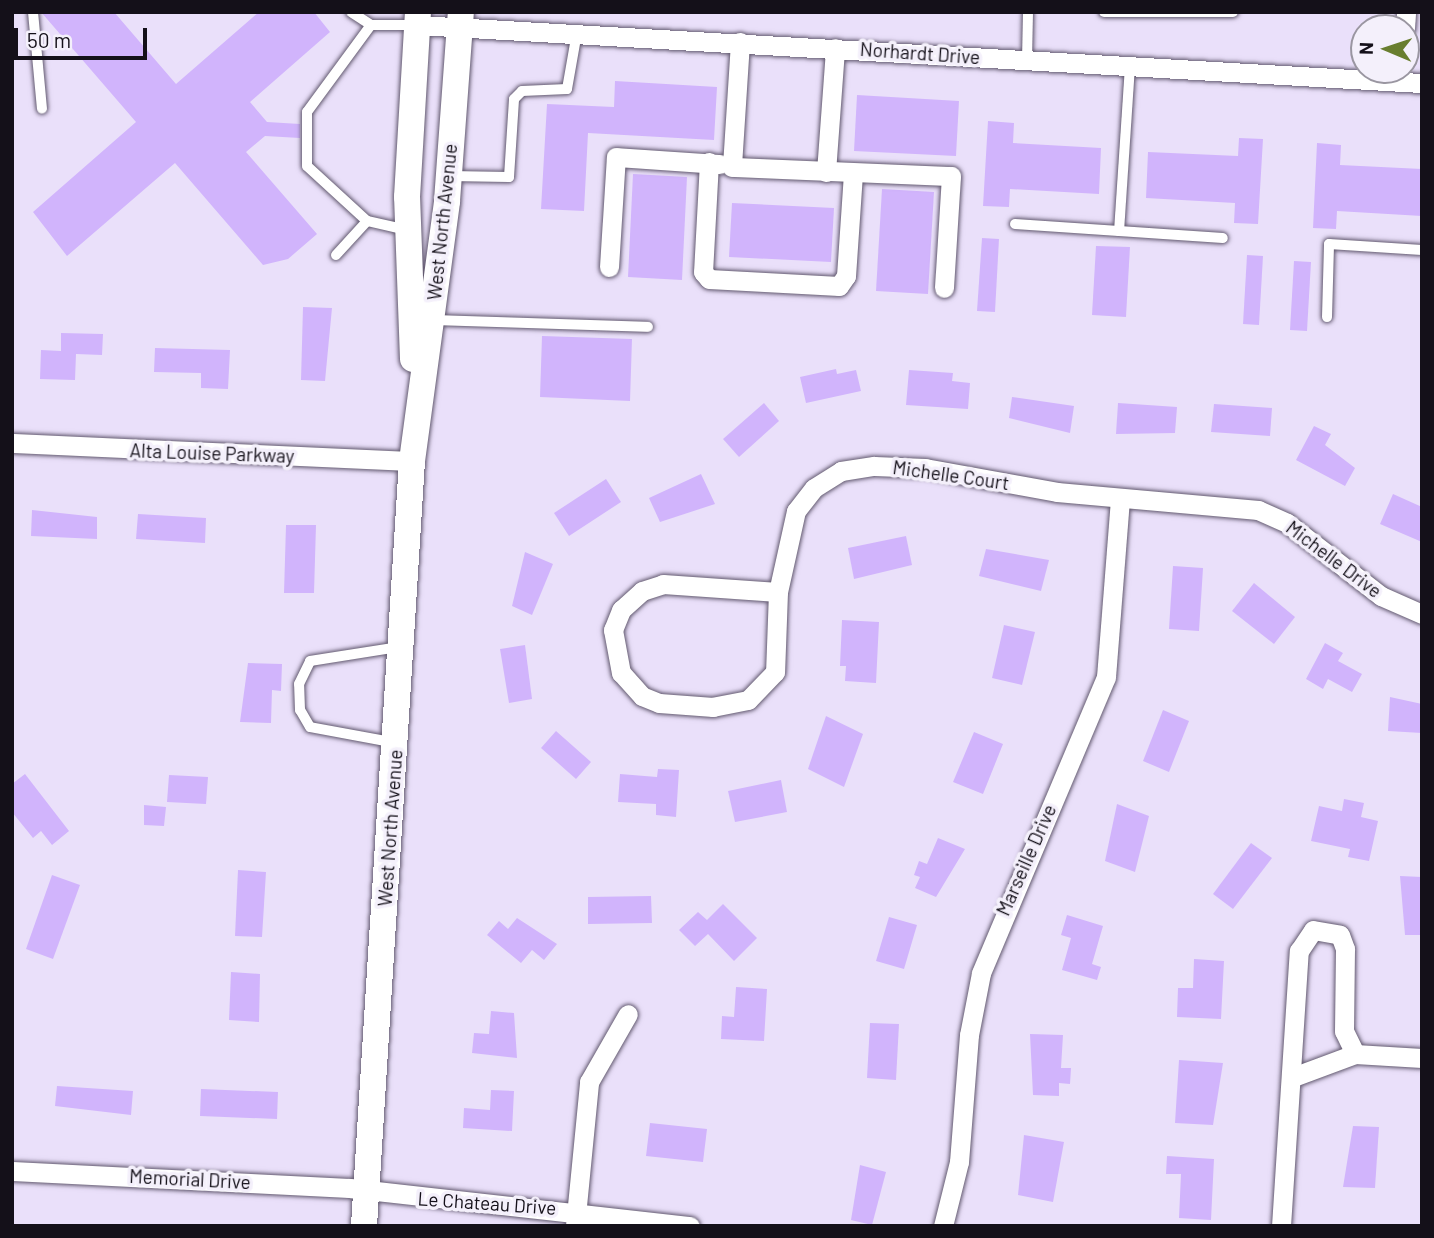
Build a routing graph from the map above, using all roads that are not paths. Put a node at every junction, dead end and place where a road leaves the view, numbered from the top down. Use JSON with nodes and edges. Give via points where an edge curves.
{"nodes":[{"id":1,"x":33,"y":12,"type":"edge"},
{"id":2,"x":351,"y":12,"type":"edge"},
{"id":3,"x":1028,"y":12,"type":"edge"},
{"id":4,"x":1104,"y":12,"type":"edge"},
{"id":5,"x":1233,"y":12,"type":"edge"},
{"id":6,"x":418,"y":18,"type":"edge"},
{"id":7,"x":460,"y":19,"type":"edge"},
{"id":8,"x":371,"y":25,"type":"junction"},
{"id":9,"x":577,"y":32,"type":"junction"},
{"id":10,"x":740,"y":42,"type":"junction"},
{"id":11,"x":835,"y":48,"type":"junction"},
{"id":12,"x":1027,"y":60,"type":"junction"},
{"id":13,"x":1130,"y":66,"type":"junction"},
{"id":14,"x":1350,"y":74,"type":"edge"},
{"id":15,"x":42,"y":109,"type":"dead end"},
{"id":16,"x":709,"y":162,"type":"junction"},
{"id":17,"x":732,"y":167,"type":"junction"},
{"id":18,"x":826,"y":172,"type":"junction"},
{"id":19,"x":853,"y":174,"type":"junction"},
{"id":20,"x":449,"y":176,"type":"junction"},
{"id":21,"x":367,"y":221,"type":"junction"},
{"id":22,"x":1015,"y":224,"type":"dead end"},
{"id":23,"x":408,"y":230,"type":"junction"},
{"id":24,"x":1119,"y":231,"type":"junction"},
{"id":25,"x":1223,"y":238,"type":"dead end"},
{"id":26,"x":1422,"y":250,"type":"edge"},
{"id":27,"x":336,"y":255,"type":"dead end"},
{"id":28,"x":609,"y":267,"type":"dead end"},
{"id":29,"x":944,"y":288,"type":"dead end"},
{"id":30,"x":1327,"y":317,"type":"dead end"},
{"id":31,"x":421,"y":319,"type":"junction"},
{"id":32,"x":648,"y":327,"type":"dead end"},
{"id":33,"x":12,"y":443,"type":"edge"},
{"id":34,"x":412,"y":461,"type":"junction"},
{"id":35,"x":1120,"y":499,"type":"junction"},
{"id":36,"x":778,"y":592,"type":"junction"},
{"id":37,"x":1422,"y":614,"type":"edge"},
{"id":38,"x":401,"y":646,"type":"junction"},
{"id":39,"x":396,"y":742,"type":"junction"},
{"id":40,"x":628,"y":1014,"type":"dead end"},
{"id":41,"x":1355,"y":1054,"type":"junction"},
{"id":42,"x":1422,"y":1059,"type":"edge"},
{"id":43,"x":1293,"y":1077,"type":"junction"},
{"id":44,"x":12,"y":1171,"type":"edge"},
{"id":45,"x":367,"y":1191,"type":"junction"},
{"id":46,"x":575,"y":1217,"type":"edge"},
{"id":47,"x":364,"y":1226,"type":"edge"},
{"id":48,"x":690,"y":1226,"type":"edge"},
{"id":49,"x":943,"y":1226,"type":"edge"},
{"id":50,"x":1281,"y":1226,"type":"edge"}],
"edges":[{"from":1,"to":15,"type":"lane"},
{"from":2,"to":8,"type":"lane"},
{"from":3,"to":12,"type":"lane"},
{"from":4,"to":5,"type":"lane"},
{"from":6,"to":7,"type":"street","name":"Norhardt Drive"},
{"from":6,"to":8,"type":"lane"},
{"from":6,"to":23,"type":"main road","name":"West North Avenue"},
{"from":7,"to":9,"type":"street","name":"Norhardt Drive"},
{"from":7,"to":20,"type":"main road","name":"West North Avenue"},
{"from":8,"to":21,"type":"lane","via":[[307,112],[307,166]]},
{"from":9,"to":10,"type":"street","name":"Norhardt Drive"},
{"from":9,"to":20,"type":"lane","via":[[567,89],[522,91],[514,99],[509,177]]},
{"from":10,"to":11,"type":"street","name":"Norhardt Drive"},
{"from":10,"to":17,"type":"street"},
{"from":11,"to":12,"type":"street","name":"Norhardt Drive"},
{"from":11,"to":18,"type":"street"},
{"from":12,"to":13,"type":"street","name":"Norhardt Drive"},
{"from":13,"to":14,"type":"street","name":"Norhardt Drive"},
{"from":13,"to":24,"type":"lane"},
{"from":16,"to":17,"type":"street"},
{"from":16,"to":19,"type":"street","via":[[703,272],[709,279],[839,286],[846,276]]},
{"from":16,"to":28,"type":"street","via":[[616,157]]},
{"from":17,"to":18,"type":"street"},
{"from":18,"to":19,"type":"street"},
{"from":19,"to":29,"type":"street","via":[[874,168],[951,176]]},
{"from":20,"to":31,"type":"main road","name":"West North Avenue"},
{"from":21,"to":23,"type":"lane"},
{"from":21,"to":27,"type":"lane"},
{"from":22,"to":24,"type":"lane"},
{"from":23,"to":31,"type":"main road","name":"West North Avenue"},
{"from":24,"to":25,"type":"lane"},
{"from":26,"to":30,"type":"lane","via":[[1329,244]]},
{"from":31,"to":32,"type":"lane"},
{"from":31,"to":34,"type":"main road","name":"West North Avenue"},
{"from":33,"to":34,"type":"street","name":"Alta Louise Parkway"},
{"from":34,"to":38,"type":"main road","name":"West North Avenue"},
{"from":35,"to":36,"type":"street","name":"Michelle Court","via":[[925,468],[841,471],[814,488],[796,511]]},
{"from":35,"to":37,"type":"street","name":"Michelle Drive","via":[[1258,510],[1287,523],[1381,596]]},
{"from":35,"to":49,"type":"street","name":"Marseille Drive","via":[[1106,677],[981,973],[969,1035],[959,1162]]},
{"from":36,"to":36,"type":"street","name":"Michelle Court","via":[[693,583],[642,591],[621,610],[613,630],[621,673],[659,703],[713,707],[748,700],[775,672]]},
{"from":38,"to":39,"type":"main road","name":"West North Avenue"},
{"from":38,"to":39,"type":"lane","via":[[310,662],[299,684],[300,710],[310,727]]},
{"from":39,"to":45,"type":"main road","name":"West North Avenue"},
{"from":40,"to":46,"type":"street","via":[[589,1082]]},
{"from":41,"to":42,"type":"street"},
{"from":41,"to":43,"type":"street"},
{"from":41,"to":43,"type":"street","via":[[1344,1031],[1345,949],[1339,935],[1313,930],[1299,951]]},
{"from":43,"to":50,"type":"street"},
{"from":44,"to":45,"type":"street","name":"Memorial Drive"},
{"from":45,"to":46,"type":"street","name":"Le Chateau Drive"},
{"from":45,"to":47,"type":"main road","name":"West North Avenue"},
{"from":46,"to":48,"type":"street","name":"Le Chateau Drive"}]}
